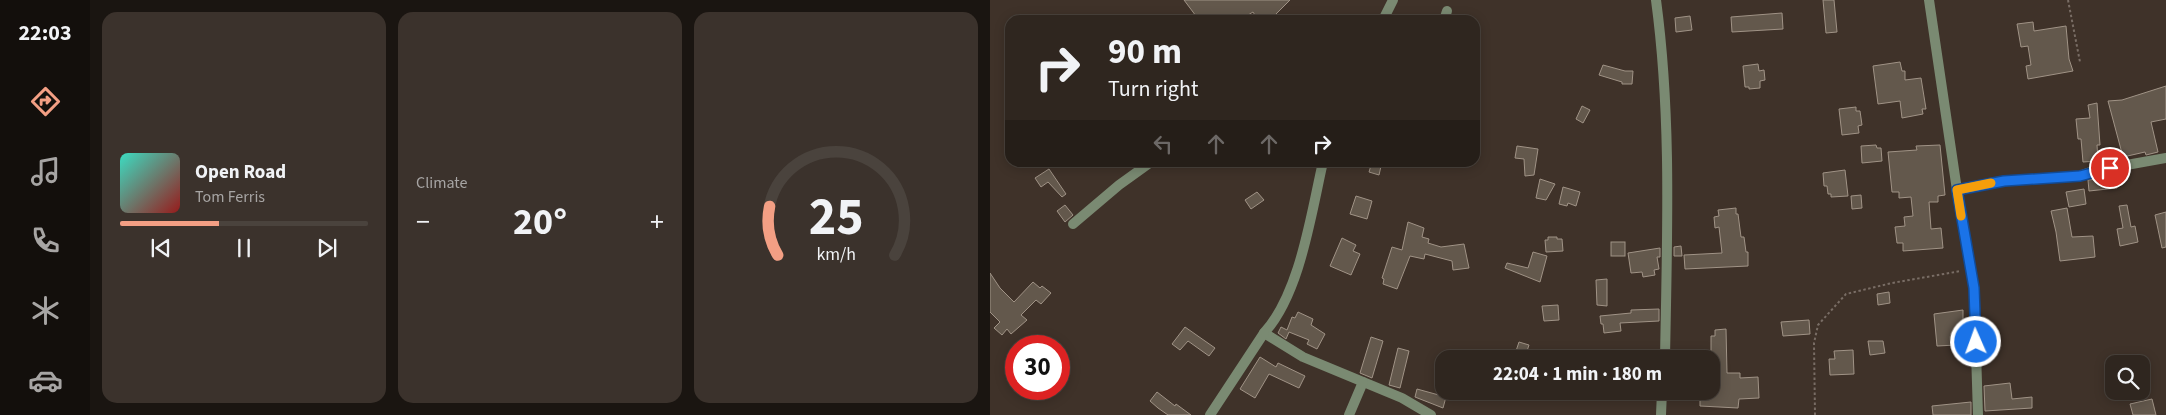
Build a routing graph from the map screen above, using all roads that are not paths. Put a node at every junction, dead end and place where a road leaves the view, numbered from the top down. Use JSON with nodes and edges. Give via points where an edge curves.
{"nodes":[{"id":1,"x":1393,"y":0,"type":"edge"},
{"id":2,"x":1656,"y":0,"type":"edge"},
{"id":3,"x":1929,"y":0,"type":"edge"},
{"id":4,"x":1386,"y":15,"type":"edge"},
{"id":5,"x":2166,"y":158,"type":"edge"},
{"id":6,"x":1144,"y":167,"type":"edge"},
{"id":7,"x":1322,"y":167,"type":"edge"},
{"id":8,"x":1957,"y":190,"type":"junction"},
{"id":9,"x":1073,"y":224,"type":"dead end"},
{"id":10,"x":1264,"y":333,"type":"junction"},
{"id":11,"x":1665,"y":350,"type":"edge"},
{"id":12,"x":1363,"y":382,"type":"junction"},
{"id":13,"x":1662,"y":400,"type":"edge"},
{"id":14,"x":1210,"y":415,"type":"edge"},
{"id":15,"x":1349,"y":415,"type":"edge"},
{"id":16,"x":1431,"y":415,"type":"edge"},
{"id":17,"x":1661,"y":415,"type":"edge"},
{"id":18,"x":1978,"y":415,"type":"edge"}],
"edges":[{"from":1,"to":4,"type":"street"},
{"from":2,"to":11,"type":"street","via":[[1663,50],[1667,144]]},
{"from":3,"to":8,"type":"street"},
{"from":5,"to":8,"type":"street","via":[[2080,176],[2004,181]]},
{"from":6,"to":9,"type":"street"},
{"from":7,"to":10,"type":"street","via":[[1297,269],[1276,320]]},
{"from":8,"to":18,"type":"street","via":[[1974,288]]},
{"from":10,"to":12,"type":"street","via":[[1303,357]]},
{"from":10,"to":14,"type":"street"},
{"from":12,"to":15,"type":"street"},
{"from":12,"to":16,"type":"street","via":[[1402,398]]},
{"from":13,"to":17,"type":"street"}]}
